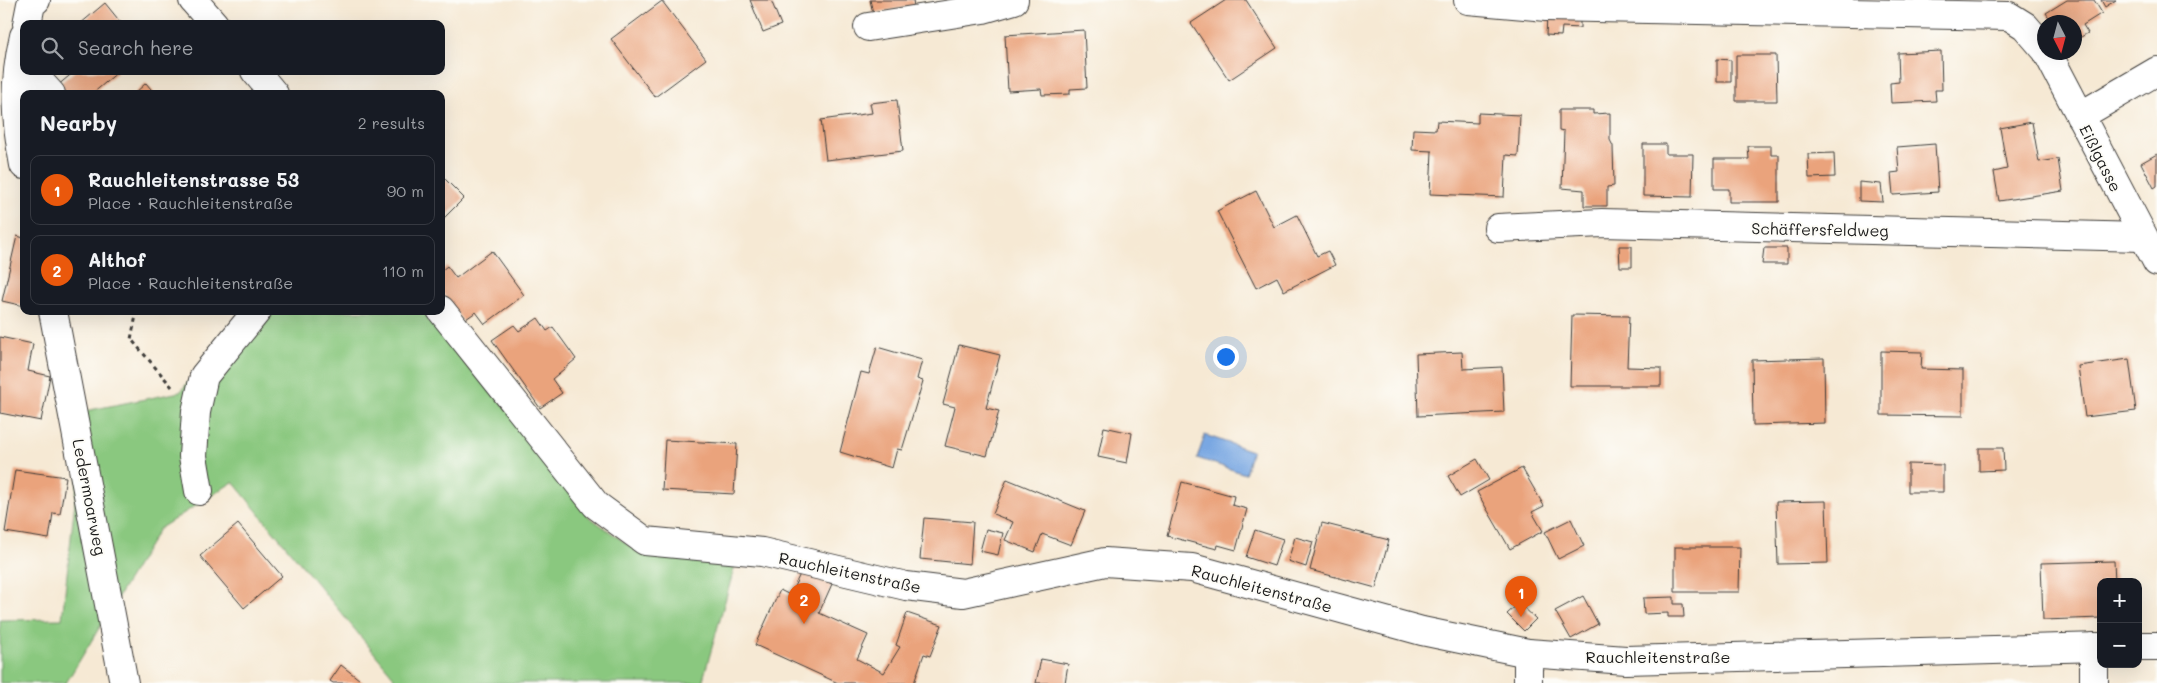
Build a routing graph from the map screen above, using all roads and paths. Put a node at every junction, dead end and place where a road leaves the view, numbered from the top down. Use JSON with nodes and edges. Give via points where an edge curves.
{"nodes":[{"id":1,"x":36,"y":0,"type":"edge"},
{"id":2,"x":193,"y":0,"type":"edge"},
{"id":3,"x":1014,"y":0,"type":"edge"},
{"id":4,"x":1468,"y":0,"type":"edge"},
{"id":5,"x":1908,"y":7,"type":"edge"},
{"id":6,"x":28,"y":20,"type":"edge"},
{"id":7,"x":210,"y":20,"type":"edge"},
{"id":8,"x":868,"y":27,"type":"dead end"},
{"id":9,"x":2037,"y":40,"type":"edge"},
{"id":10,"x":2051,"y":60,"type":"edge"},
{"id":11,"x":2157,"y":71,"type":"edge"},
{"id":12,"x":21,"y":75,"type":"edge"},
{"id":13,"x":37,"y":75,"type":"edge"},
{"id":14,"x":258,"y":75,"type":"edge"},
{"id":15,"x":48,"y":90,"type":"edge"},
{"id":16,"x":271,"y":90,"type":"edge"},
{"id":17,"x":2080,"y":116,"type":"junction"},
{"id":18,"x":20,"y":140,"type":"edge"},
{"id":19,"x":1498,"y":228,"type":"dead end"},
{"id":20,"x":2142,"y":237,"type":"junction"},
{"id":21,"x":2157,"y":262,"type":"edge"},
{"id":22,"x":54,"y":315,"type":"edge"},
{"id":23,"x":136,"y":315,"type":"edge"},
{"id":24,"x":254,"y":315,"type":"edge"},
{"id":25,"x":445,"y":315,"type":"edge"},
{"id":26,"x":196,"y":412,"type":"junction"},
{"id":27,"x":199,"y":492,"type":"dead end"},
{"id":28,"x":2142,"y":646,"type":"edge"},
{"id":29,"x":2157,"y":646,"type":"edge"},
{"id":30,"x":2097,"y":647,"type":"edge"},
{"id":31,"x":1528,"y":653,"type":"junction"},
{"id":32,"x":2097,"y":656,"type":"edge"},
{"id":33,"x":124,"y":683,"type":"edge"},
{"id":34,"x":1528,"y":683,"type":"edge"},
{"id":35,"x":2094,"y":683,"type":"edge"}],
"edges":[{"from":1,"to":6,"type":"street","via":[[31,4]]},
{"from":2,"to":7,"type":"street"},
{"from":3,"to":8,"type":"street","via":[[983,9]]},
{"from":4,"to":5,"type":"street","via":[[1546,7]]},
{"from":5,"to":9,"type":"street","via":[[2009,16],[2025,26]]},
{"from":10,"to":17,"type":"street","name":"Eißlgasse"},
{"from":11,"to":17,"type":"street"},
{"from":12,"to":18,"type":"street","via":[[15,108]]},
{"from":13,"to":15,"type":"street"},
{"from":14,"to":16,"type":"street"},
{"from":17,"to":20,"type":"street","name":"Eißlgasse"},
{"from":19,"to":20,"type":"street","name":"Schäffersfeldweg","via":[[1602,223]]},
{"from":20,"to":21,"type":"street","name":"Eißlgasse"},
{"from":22,"to":33,"type":"street","name":"Ledermoarweg"},
{"from":23,"to":26,"type":"path","via":[[131,339]]},
{"from":24,"to":26,"type":"street","via":[[204,376]]},
{"from":25,"to":31,"type":"street","name":"Rauchleitenstraße","via":[[596,504],[645,541],[762,552],[906,586],[963,594],[1105,562],[1192,568],[1422,631]]},
{"from":26,"to":27,"type":"street","via":[[193,456]]},
{"from":28,"to":29,"type":"street"},
{"from":30,"to":31,"type":"street","name":"Rauchleitenstraße","via":[[1626,660]]},
{"from":31,"to":34,"type":"street"},
{"from":32,"to":35,"type":"street"}]}
